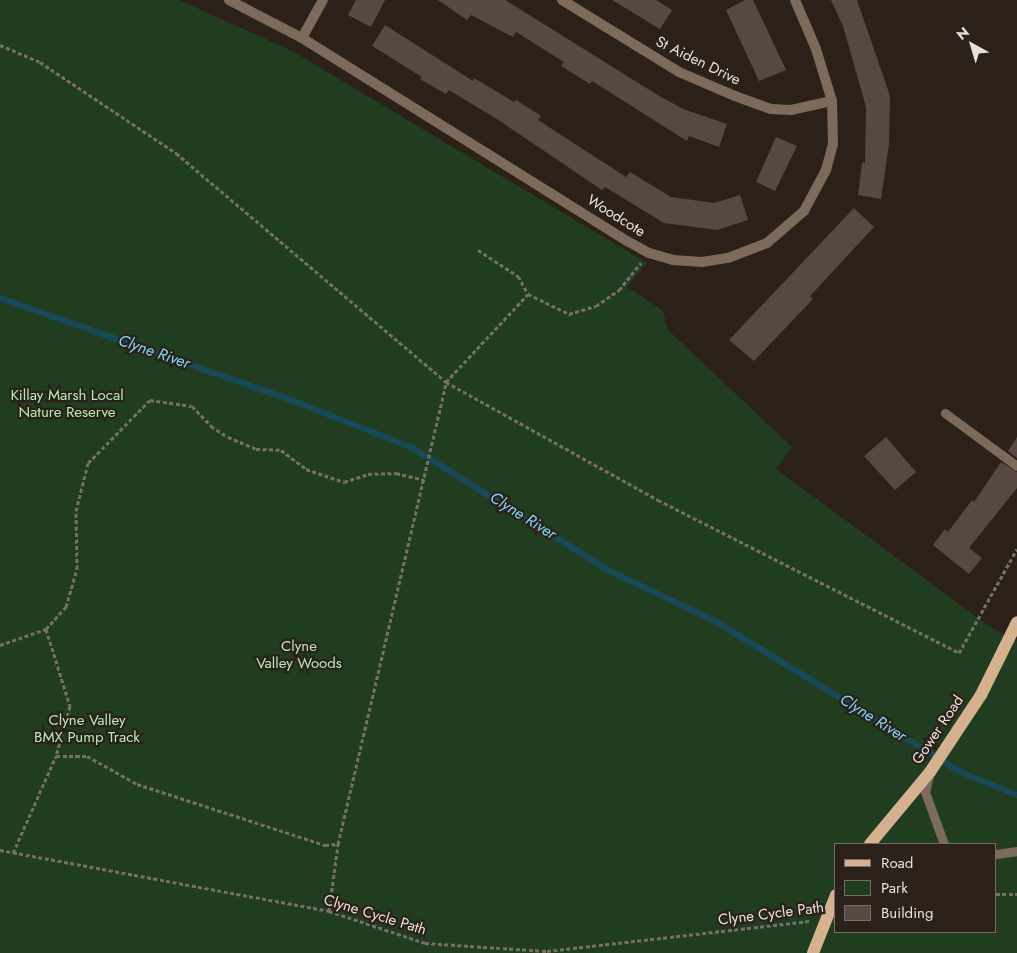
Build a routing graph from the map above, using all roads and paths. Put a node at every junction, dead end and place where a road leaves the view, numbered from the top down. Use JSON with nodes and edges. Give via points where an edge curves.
{"nodes":[{"id":1,"x":229,"y":0,"type":"edge"},
{"id":2,"x":323,"y":0,"type":"edge"},
{"id":3,"x":562,"y":0,"type":"edge"},
{"id":4,"x":795,"y":0,"type":"edge"},
{"id":5,"x":302,"y":38,"type":"junction"},
{"id":6,"x":0,"y":45,"type":"edge"},
{"id":7,"x":832,"y":101,"type":"junction"},
{"id":8,"x":478,"y":250,"type":"dead end"},
{"id":9,"x":648,"y":253,"type":"junction"},
{"id":10,"x":528,"y":294,"type":"junction"},
{"id":11,"x":446,"y":382,"type":"junction"},
{"id":12,"x":945,"y":413,"type":"dead end"},
{"id":13,"x":1017,"y":466,"type":"edge"},
{"id":14,"x":424,"y":480,"type":"junction"},
{"id":15,"x":1017,"y":549,"type":"edge"},
{"id":16,"x":1017,"y":622,"type":"edge"},
{"id":17,"x":46,"y":629,"type":"junction"},
{"id":18,"x":0,"y":645,"type":"edge"},
{"id":19,"x":56,"y":756,"type":"junction"},
{"id":20,"x":930,"y":772,"type":"junction"},
{"id":21,"x":871,"y":843,"type":"edge"},
{"id":22,"x":944,"y":843,"type":"edge"},
{"id":23,"x":338,"y":844,"type":"junction"},
{"id":24,"x":0,"y":850,"type":"edge"},
{"id":25,"x":1017,"y":851,"type":"edge"},
{"id":26,"x":13,"y":853,"type":"junction"},
{"id":27,"x":997,"y":854,"type":"edge"},
{"id":28,"x":997,"y":894,"type":"edge"},
{"id":29,"x":1017,"y":894,"type":"edge"},
{"id":30,"x":834,"y":900,"type":"edge"},
{"id":31,"x":328,"y":911,"type":"junction"},
{"id":32,"x":817,"y":920,"type":"dead end"},
{"id":33,"x":813,"y":953,"type":"edge"}],
"edges":[{"from":1,"to":5,"type":"street","name":"Woodcote"},
{"from":2,"to":5,"type":"street"},
{"from":3,"to":7,"type":"street","name":"St Aiden Drive","via":[[679,72],[735,96],[770,109],[791,110]]},
{"from":4,"to":7,"type":"street","name":"Woodcote","via":[[816,49]]},
{"from":5,"to":9,"type":"street","name":"Woodcote"},
{"from":6,"to":11,"type":"path","via":[[40,62],[176,152]]},
{"from":7,"to":9,"type":"street","name":"Woodcote","via":[[833,144],[826,170],[804,211],[787,228],[767,243],[728,258],[673,260]]},
{"from":8,"to":10,"type":"path","via":[[518,276]]},
{"from":9,"to":10,"type":"path","via":[[620,290],[596,306],[569,314]]},
{"from":10,"to":11,"type":"path"},
{"from":11,"to":14,"type":"path"},
{"from":11,"to":15,"type":"path","via":[[658,500],[959,653]]},
{"from":12,"to":13,"type":"lane"},
{"from":14,"to":17,"type":"path","via":[[396,474],[368,474],[344,482],[306,469],[281,450],[256,449],[228,436],[211,426],[192,406],[150,400],[88,462],[76,511],[77,569],[66,607]]},
{"from":14,"to":23,"type":"path"},
{"from":16,"to":20,"type":"main road","name":"Gower Road","via":[[981,695]]},
{"from":17,"to":18,"type":"path"},
{"from":17,"to":19,"type":"path","via":[[70,706]]},
{"from":19,"to":23,"type":"path","via":[[87,756],[137,784],[325,845]]},
{"from":19,"to":26,"type":"path"},
{"from":20,"to":21,"type":"main road","name":"Gower Road"},
{"from":20,"to":22,"type":"lane","via":[[924,792]]},
{"from":23,"to":31,"type":"path"},
{"from":24,"to":26,"type":"path","name":"Clyne Cycle Path"},
{"from":25,"to":27,"type":"lane"},
{"from":26,"to":31,"type":"path","name":"Clyne Cycle Path"},
{"from":28,"to":29,"type":"path"},
{"from":30,"to":33,"type":"main road"},
{"from":31,"to":32,"type":"path","name":"Clyne Cycle Path","via":[[425,943],[548,951]]}]}
